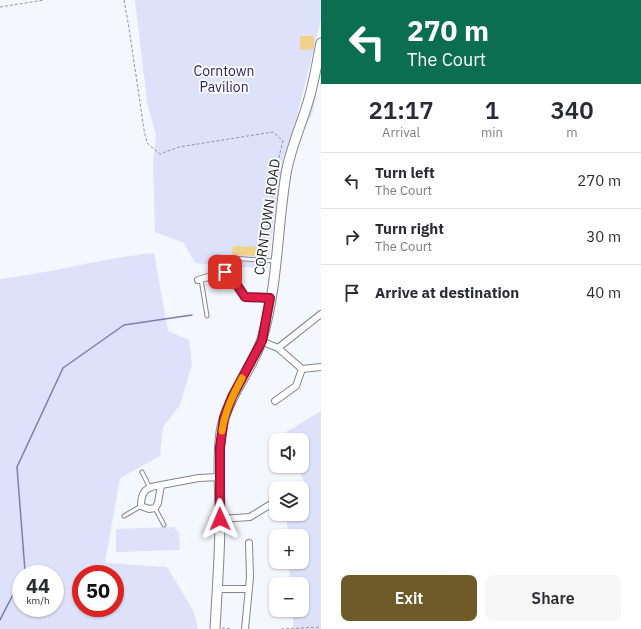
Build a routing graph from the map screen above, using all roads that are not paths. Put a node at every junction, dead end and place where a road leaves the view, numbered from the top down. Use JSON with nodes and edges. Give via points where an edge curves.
{"nodes":[{"id":1,"x":321,"y":43,"type":"edge"},
{"id":2,"x":216,"y":257,"type":"dead end"},
{"id":3,"x":276,"y":261,"type":"junction"},
{"id":4,"x":200,"y":279,"type":"joint"},
{"id":5,"x":270,"y":298,"type":"junction"},
{"id":6,"x":321,"y":314,"type":"edge"},
{"id":7,"x":207,"y":316,"type":"dead end"},
{"id":8,"x":262,"y":341,"type":"junction"},
{"id":9,"x":278,"y":348,"type":"junction"},
{"id":10,"x":321,"y":367,"type":"edge"},
{"id":11,"x":302,"y":369,"type":"junction"},
{"id":12,"x":275,"y":401,"type":"dead end"},
{"id":13,"x":142,"y":472,"type":"dead end"},
{"id":14,"x":220,"y":477,"type":"junction"},
{"id":15,"x":160,"y":485,"type":"junction"},
{"id":16,"x":149,"y":486,"type":"junction"},
{"id":17,"x":269,"y":505,"type":"edge"},
{"id":18,"x":141,"y":506,"type":"junction"},
{"id":19,"x":154,"y":508,"type":"junction"},
{"id":20,"x":124,"y":516,"type":"dead end"},
{"id":21,"x":220,"y":519,"type":"junction"},
{"id":22,"x":164,"y":525,"type":"dead end"},
{"id":23,"x":249,"y":543,"type":"dead end"},
{"id":24,"x":217,"y":589,"type":"junction"},
{"id":25,"x":248,"y":589,"type":"junction"},
{"id":26,"x":217,"y":628,"type":"edge"},
{"id":27,"x":245,"y":629,"type":"edge"}],
"edges":[{"from":1,"to":3,"type":"main road","name":"CORNTOWN ROAD","via":[[309,100],[286,172]]},
{"from":2,"to":3,"type":"lane"},
{"from":3,"to":5,"type":"main road","name":"CORNTOWN ROAD"},
{"from":4,"to":5,"type":"street","via":[[225,272],[245,297]]},
{"from":4,"to":7,"type":"lane"},
{"from":5,"to":8,"type":"main road","name":"CORNTOWN ROAD"},
{"from":6,"to":9,"type":"street"},
{"from":8,"to":9,"type":"street"},
{"from":8,"to":14,"type":"main road","name":"CORNTOWN ROAD","via":[[232,397],[224,418],[220,447]]},
{"from":9,"to":11,"type":"street"},
{"from":10,"to":11,"type":"street"},
{"from":11,"to":12,"type":"street","via":[[296,386]]},
{"from":13,"to":16,"type":"lane"},
{"from":14,"to":15,"type":"street"},
{"from":14,"to":21,"type":"main road","name":"CORNTOWN ROAD"},
{"from":15,"to":16,"type":"street"},
{"from":15,"to":19,"type":"street","via":[[158,503]]},
{"from":16,"to":18,"type":"street","via":[[141,496]]},
{"from":17,"to":21,"type":"street","via":[[250,517]]},
{"from":18,"to":19,"type":"street"},
{"from":18,"to":20,"type":"lane"},
{"from":19,"to":22,"type":"lane"},
{"from":21,"to":24,"type":"main road","name":"CORNTOWN ROAD"},
{"from":23,"to":25,"type":"street"},
{"from":24,"to":25,"type":"street"},
{"from":24,"to":26,"type":"main road","name":"CORNTOWN ROAD"},
{"from":25,"to":27,"type":"street"}]}
